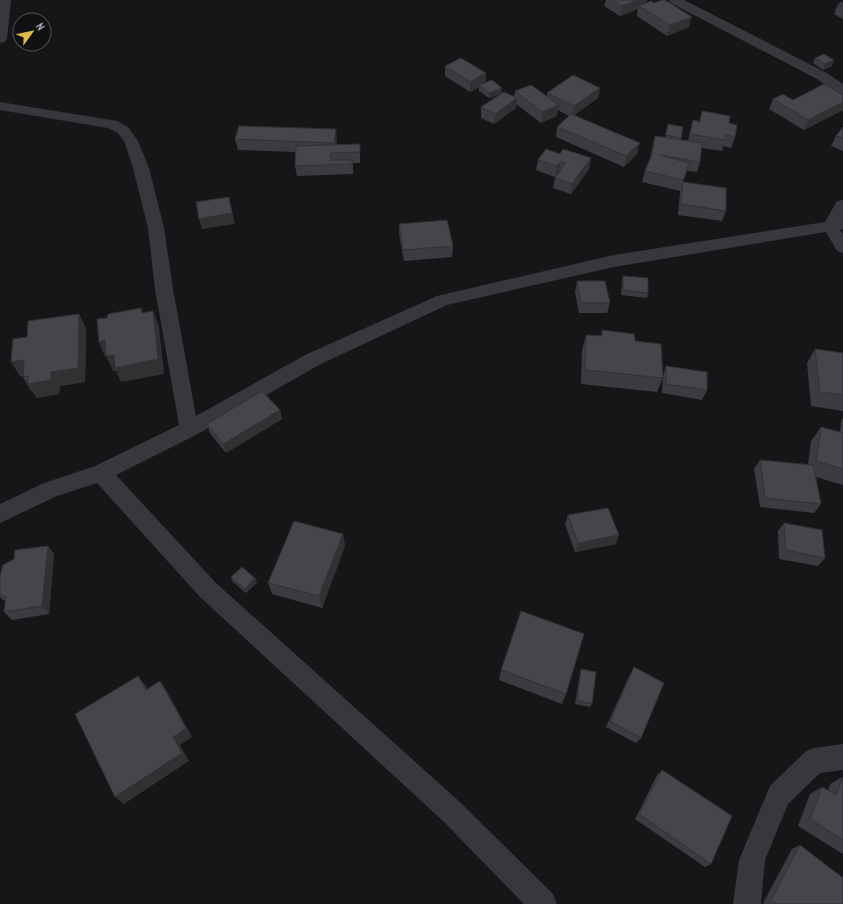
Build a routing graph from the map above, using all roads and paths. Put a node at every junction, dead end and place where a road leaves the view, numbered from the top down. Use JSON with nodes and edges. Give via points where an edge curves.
{"nodes":[{"id":1,"x":5,"y":0,"type":"edge"},
{"id":2,"x":675,"y":0,"type":"edge"},
{"id":3,"x":0,"y":39,"type":"edge"},
{"id":4,"x":843,"y":90,"type":"edge"},
{"id":5,"x":0,"y":106,"type":"edge"},
{"id":6,"x":843,"y":205,"type":"edge"},
{"id":7,"x":836,"y":225,"type":"edge"},
{"id":8,"x":843,"y":247,"type":"edge"},
{"id":9,"x":189,"y":428,"type":"junction"},
{"id":10,"x":101,"y":473,"type":"junction"},
{"id":11,"x":0,"y":514,"type":"edge"},
{"id":12,"x":843,"y":757,"type":"edge"},
{"id":13,"x":543,"y":904,"type":"edge"},
{"id":14,"x":747,"y":904,"type":"edge"}],
"edges":[{"from":1,"to":3,"type":"street"},
{"from":2,"to":4,"type":"street","via":[[822,76]]},
{"from":5,"to":9,"type":"street","via":[[112,124],[123,130],[131,141],[156,228],[164,289]]},
{"from":6,"to":7,"type":"street"},
{"from":7,"to":8,"type":"street"},
{"from":7,"to":9,"type":"street","via":[[614,261],[443,300],[312,360]]},
{"from":9,"to":10,"type":"street"},
{"from":10,"to":11,"type":"street","via":[[51,489]]},
{"from":10,"to":13,"type":"street","via":[[208,590],[452,812]]},
{"from":12,"to":14,"type":"street","via":[[814,761],[779,795],[752,860]]}]}
